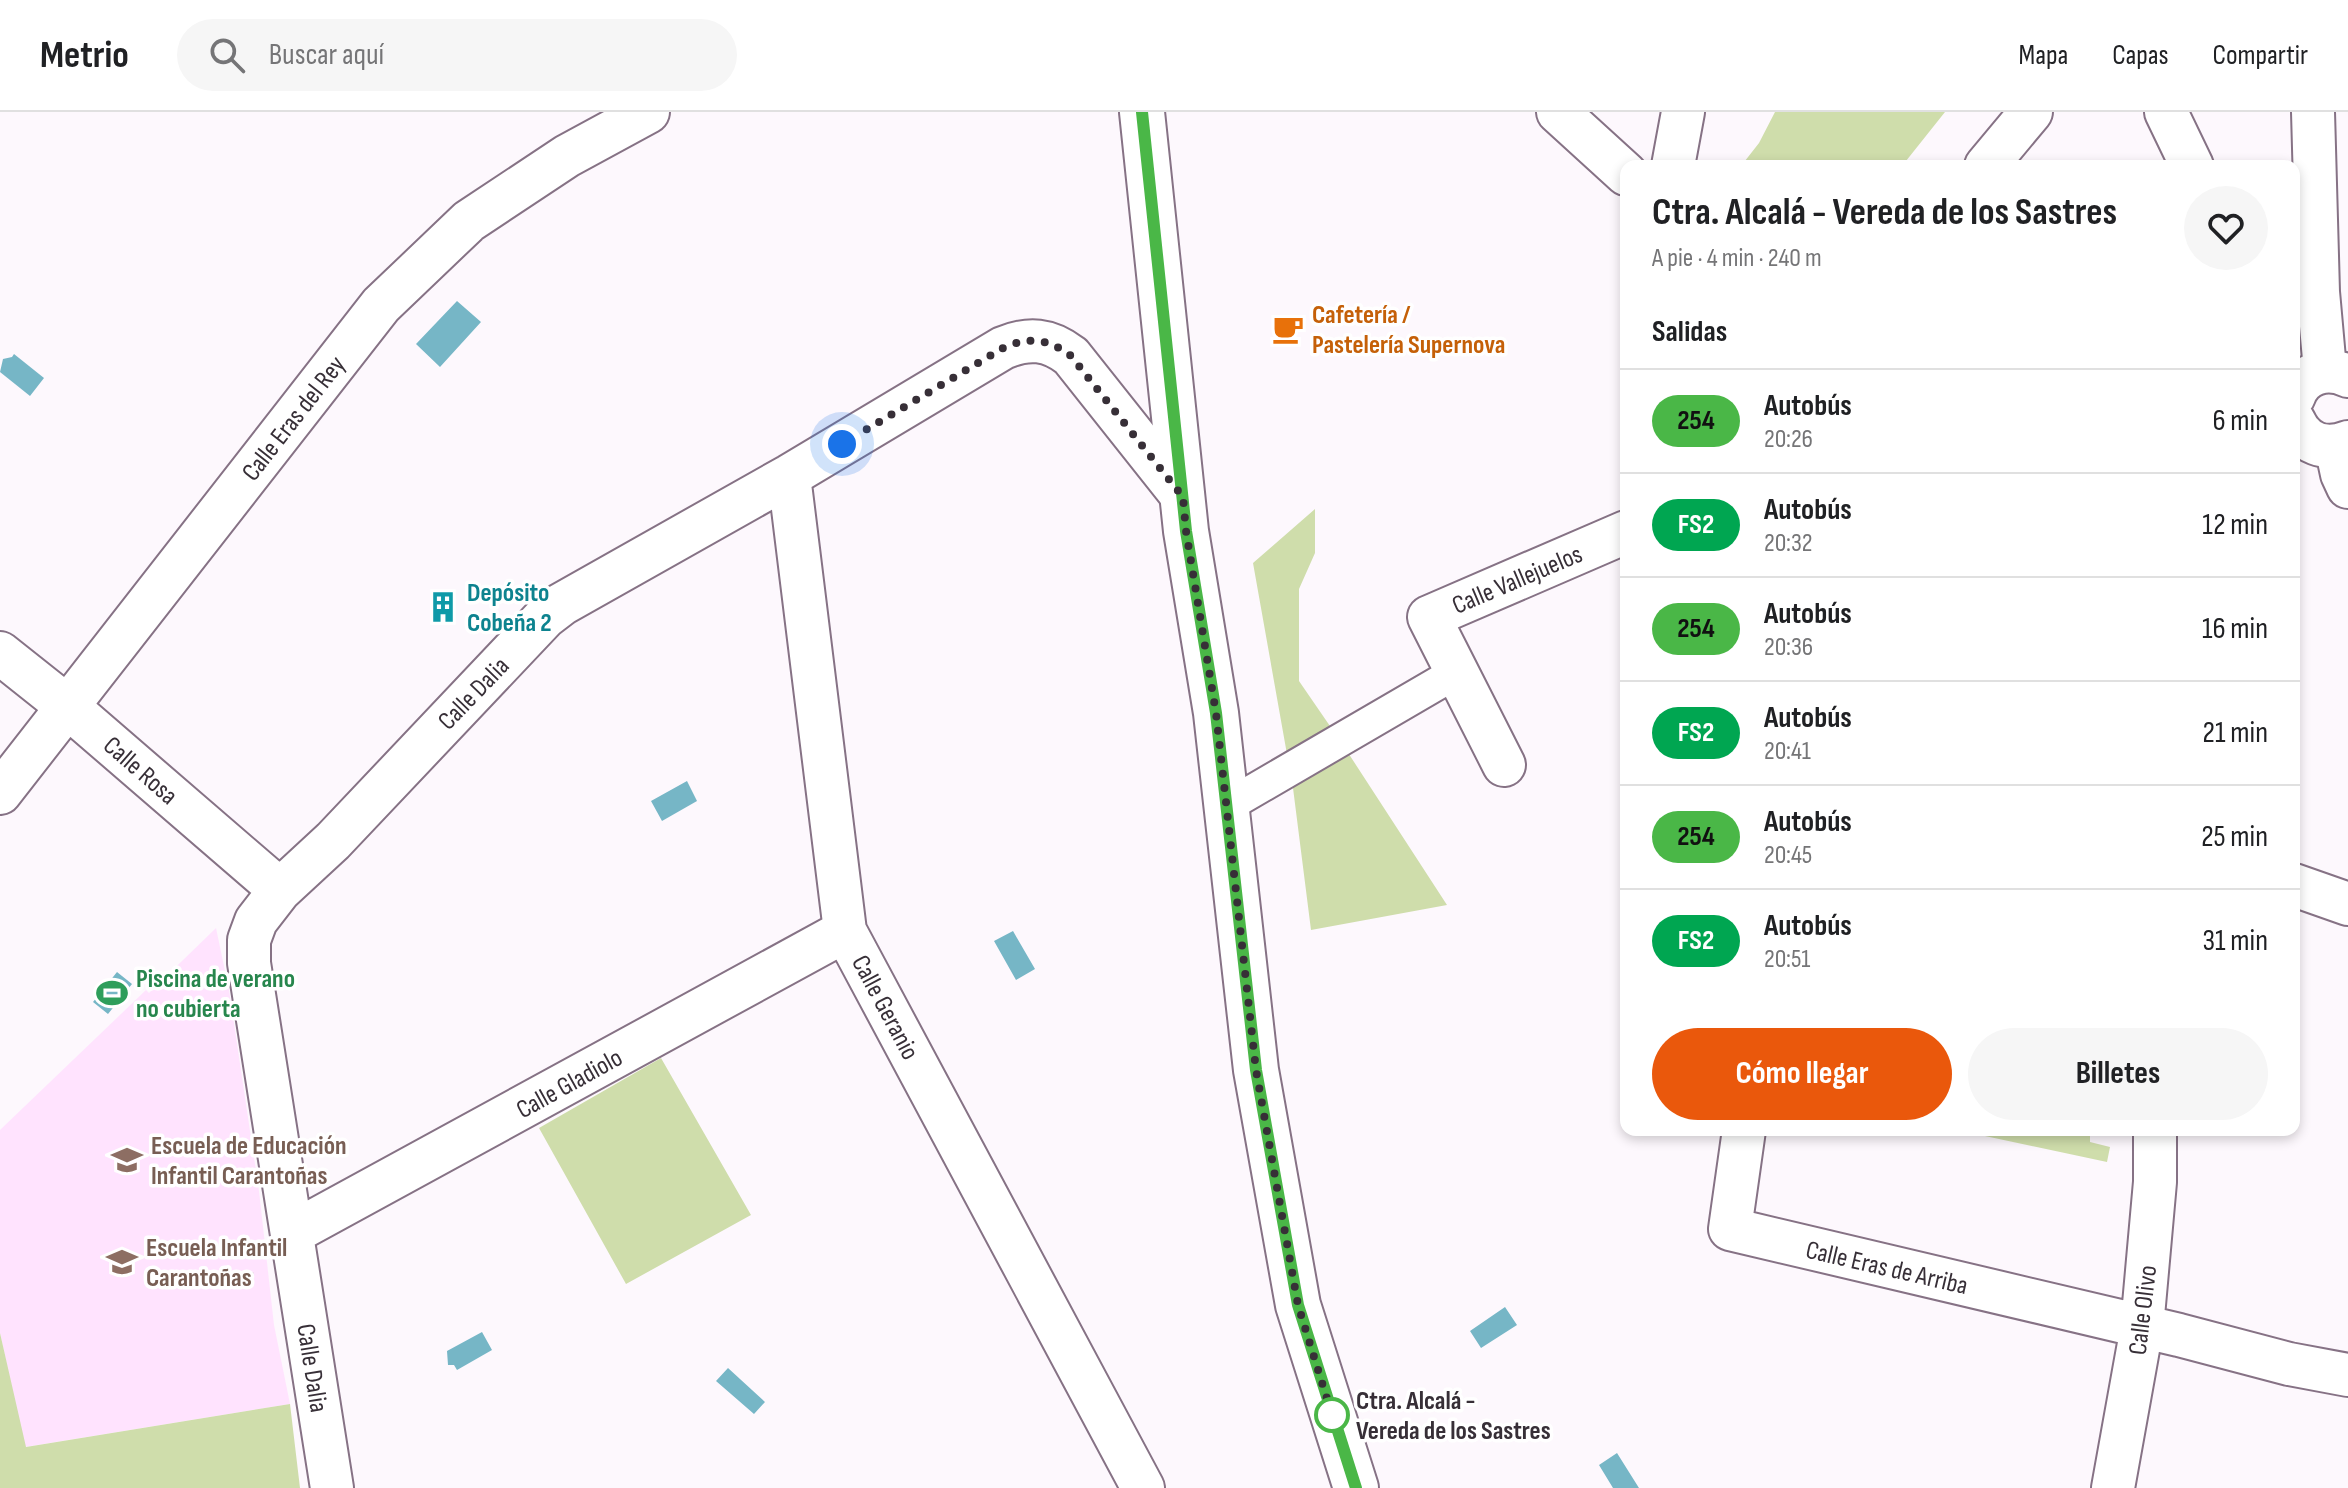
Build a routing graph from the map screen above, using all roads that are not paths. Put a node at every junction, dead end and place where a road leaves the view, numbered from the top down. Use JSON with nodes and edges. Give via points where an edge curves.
{"nodes":[{"id":1,"x":648,"y":112,"type":"edge"},
{"id":2,"x":1142,"y":112,"type":"edge"},
{"id":3,"x":1558,"y":112,"type":"edge"},
{"id":4,"x":1683,"y":112,"type":"edge"},
{"id":5,"x":2031,"y":112,"type":"edge"},
{"id":6,"x":2166,"y":112,"type":"edge"},
{"id":7,"x":2313,"y":112,"type":"edge"},
{"id":8,"x":1674,"y":160,"type":"edge"},
{"id":9,"x":1991,"y":160,"type":"edge"},
{"id":10,"x":2189,"y":160,"type":"edge"},
{"id":11,"x":1620,"y":169,"type":"edge"},
{"id":12,"x":2314,"y":414,"type":"edge"},
{"id":13,"x":789,"y":476,"type":"junction"},
{"id":14,"x":2348,"y":487,"type":"edge"},
{"id":15,"x":1183,"y":497,"type":"junction"},
{"id":16,"x":1620,"y":535,"type":"edge"},
{"id":17,"x":0,"y":653,"type":"edge"},
{"id":18,"x":1457,"y":672,"type":"junction"},
{"id":19,"x":68,"y":707,"type":"junction"},
{"id":20,"x":1504,"y":765,"type":"dead end"},
{"id":21,"x":0,"y":793,"type":"edge"},
{"id":22,"x":1227,"y":806,"type":"junction"},
{"id":23,"x":2300,"y":887,"type":"edge"},
{"id":24,"x":280,"y":890,"type":"junction"},
{"id":25,"x":2348,"y":904,"type":"edge"},
{"id":26,"x":845,"y":931,"type":"junction"},
{"id":27,"x":1743,"y":1136,"type":"edge"},
{"id":28,"x":2155,"y":1136,"type":"edge"},
{"id":29,"x":295,"y":1250,"type":"junction"},
{"id":30,"x":2142,"y":1327,"type":"junction"},
{"id":31,"x":2348,"y":1375,"type":"edge"},
{"id":32,"x":332,"y":1488,"type":"edge"},
{"id":33,"x":1143,"y":1488,"type":"edge"},
{"id":34,"x":1356,"y":1488,"type":"edge"},
{"id":35,"x":2113,"y":1488,"type":"edge"}],
"edges":[{"from":1,"to":19,"type":"street","name":"Calle Eras del Rey","via":[[567,156],[469,221],[381,305]]},
{"from":2,"to":15,"type":"street"},
{"from":3,"to":11,"type":"street"},
{"from":4,"to":8,"type":"street"},
{"from":5,"to":9,"type":"street"},
{"from":6,"to":10,"type":"street"},
{"from":7,"to":12,"type":"street","via":[[2318,292]]},
{"from":12,"to":14,"type":"street"},
{"from":13,"to":15,"type":"street","name":"Calle Dalia","via":[[1003,348],[1032,340],[1058,346],[1071,356]]},
{"from":13,"to":24,"type":"street","name":"Calle Dalia","via":[[545,617]]},
{"from":13,"to":26,"type":"street","name":"Calle Geranio"},
{"from":15,"to":22,"type":"street"},
{"from":16,"to":18,"type":"street","name":"Calle Vallejuelos","via":[[1429,617]]},
{"from":17,"to":19,"type":"street","name":"Calle Rosa"},
{"from":18,"to":20,"type":"street","name":"Calle Vallejuelos"},
{"from":18,"to":22,"type":"street"},
{"from":19,"to":21,"type":"street","name":"Calle Eras del Rey"},
{"from":19,"to":24,"type":"street","name":"Calle Rosa"},
{"from":22,"to":34,"type":"street","via":[[1256,1070],[1298,1305]]},
{"from":23,"to":25,"type":"street"},
{"from":24,"to":29,"type":"street","name":"Calle Dalia","via":[[256,921],[249,963]]},
{"from":26,"to":29,"type":"street","name":"Calle Gladiolo"},
{"from":26,"to":33,"type":"street","name":"Calle Geranio"},
{"from":27,"to":30,"type":"street","name":"Calle Eras de Arriba","via":[[1730,1229]]},
{"from":28,"to":30,"type":"street","name":"Calle Olivo"},
{"from":29,"to":32,"type":"street","name":"Calle Dalia"},
{"from":30,"to":31,"type":"street"},
{"from":30,"to":35,"type":"street","name":"Calle Olivo"}]}
